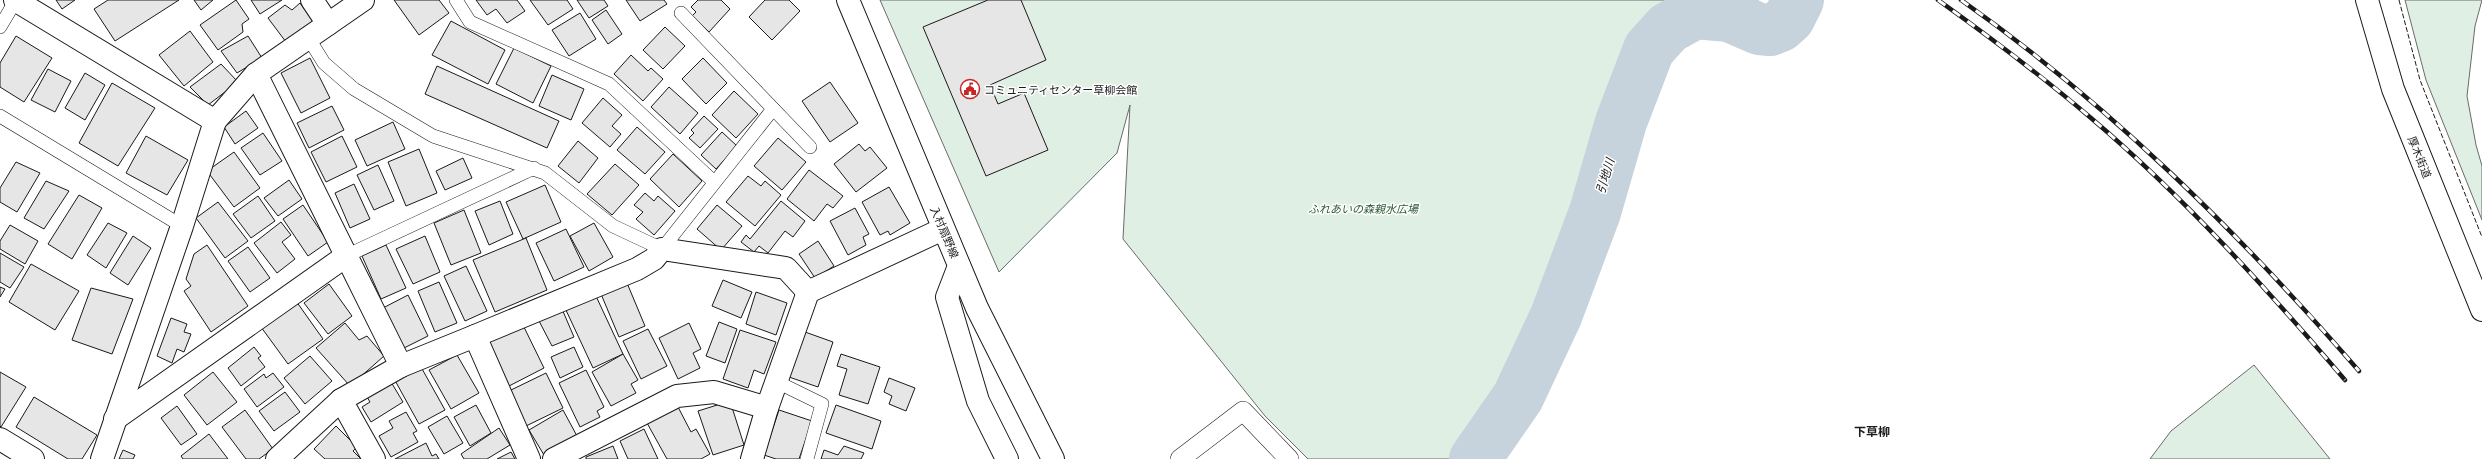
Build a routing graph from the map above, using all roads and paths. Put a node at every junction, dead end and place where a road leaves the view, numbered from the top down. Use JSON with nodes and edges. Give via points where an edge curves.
{"nodes":[{"id":1,"x":15,"y":0,"type":"edge"},
{"id":2,"x":312,"y":0,"type":"edge"},
{"id":3,"x":363,"y":0,"type":"edge"},
{"id":4,"x":456,"y":0,"type":"edge"},
{"id":5,"x":848,"y":0,"type":"edge"},
{"id":6,"x":2366,"y":0,"type":"edge"},
{"id":7,"x":681,"y":13,"type":"dead end"},
{"id":8,"x":328,"y":24,"type":"junction"},
{"id":9,"x":0,"y":27,"type":"edge"},
{"id":10,"x":309,"y":39,"type":"junction"},
{"id":11,"x":256,"y":74,"type":"junction"},
{"id":12,"x":773,"y":109,"type":"junction"},
{"id":13,"x":0,"y":116,"type":"edge"},
{"id":14,"x":215,"y":121,"type":"junction"},
{"id":15,"x":810,"y":147,"type":"dead end"},
{"id":16,"x":534,"y":168,"type":"junction"},
{"id":17,"x":714,"y":182,"type":"junction"},
{"id":18,"x":182,"y":226,"type":"junction"},
{"id":19,"x":943,"y":229,"type":"junction"},
{"id":20,"x":662,"y":249,"type":"junction"},
{"id":21,"x":346,"y":256,"type":"junction"},
{"id":22,"x":959,"y":266,"type":"junction"},
{"id":23,"x":808,"y":292,"type":"junction"},
{"id":24,"x":2482,"y":310,"type":"edge"},
{"id":25,"x":475,"y":336,"type":"junction"},
{"id":26,"x":401,"y":366,"type":"junction"},
{"id":27,"x":777,"y":382,"type":"junction"},
{"id":28,"x":341,"y":400,"type":"junction"},
{"id":29,"x":767,"y":408,"type":"junction"},
{"id":30,"x":115,"y":420,"type":"junction"},
{"id":31,"x":0,"y":439,"type":"edge"},
{"id":32,"x":33,"y":459,"type":"edge"},
{"id":33,"x":102,"y":459,"type":"edge"},
{"id":34,"x":277,"y":459,"type":"edge"},
{"id":35,"x":374,"y":459,"type":"edge"},
{"id":36,"x":529,"y":459,"type":"edge"},
{"id":37,"x":554,"y":459,"type":"edge"},
{"id":38,"x":752,"y":459,"type":"edge"},
{"id":39,"x":807,"y":459,"type":"edge"},
{"id":40,"x":1007,"y":459,"type":"edge"},
{"id":41,"x":1053,"y":459,"type":"edge"},
{"id":42,"x":1180,"y":459,"type":"edge"},
{"id":43,"x":1289,"y":459,"type":"edge"}],
"edges":[{"from":1,"to":9,"type":"lane"},
{"from":1,"to":14,"type":"street"},
{"from":2,"to":8,"type":"street"},
{"from":3,"to":8,"type":"street"},
{"from":4,"to":17,"type":"lane","via":[[470,22],[609,84]]},
{"from":5,"to":19,"type":"street","name":"入村扇野線"},
{"from":6,"to":24,"type":"street","name":"厚木街道","via":[[2393,89]]},
{"from":7,"to":12,"type":"lane"},
{"from":8,"to":10,"type":"street"},
{"from":10,"to":11,"type":"street"},
{"from":10,"to":16,"type":"lane","via":[[324,63],[354,88],[433,136]]},
{"from":11,"to":14,"type":"street"},
{"from":11,"to":21,"type":"street"},
{"from":12,"to":15,"type":"lane"},
{"from":12,"to":17,"type":"lane"},
{"from":13,"to":18,"type":"lane"},
{"from":14,"to":18,"type":"street"},
{"from":16,"to":20,"type":"lane","via":[[545,173],[613,226]]},
{"from":16,"to":21,"type":"lane"},
{"from":17,"to":20,"type":"lane"},
{"from":18,"to":30,"type":"street"},
{"from":19,"to":22,"type":"street","name":"入村扇野線"},
{"from":19,"to":23,"type":"street"},
{"from":20,"to":23,"type":"street","via":[[786,268]]},
{"from":20,"to":25,"type":"street","via":[[654,259],[637,269]]},
{"from":21,"to":26,"type":"street"},
{"from":21,"to":30,"type":"street"},
{"from":22,"to":40,"type":"street","via":[[947,297],[978,401]]},
{"from":22,"to":41,"type":"street","name":"入村扇野線","via":[[977,308]]},
{"from":23,"to":27,"type":"street"},
{"from":25,"to":26,"type":"street"},
{"from":25,"to":36,"type":"street"},
{"from":26,"to":28,"type":"street"},
{"from":27,"to":29,"type":"street"},
{"from":27,"to":39,"type":"lane","via":[[822,404]]},
{"from":28,"to":34,"type":"street"},
{"from":28,"to":35,"type":"street"},
{"from":29,"to":37,"type":"street","via":[[714,392],[677,396]]},
{"from":29,"to":38,"type":"street"},
{"from":30,"to":33,"type":"street"},
{"from":31,"to":32,"type":"street"},
{"from":42,"to":43,"type":"street","via":[[1243,411]]}]}
